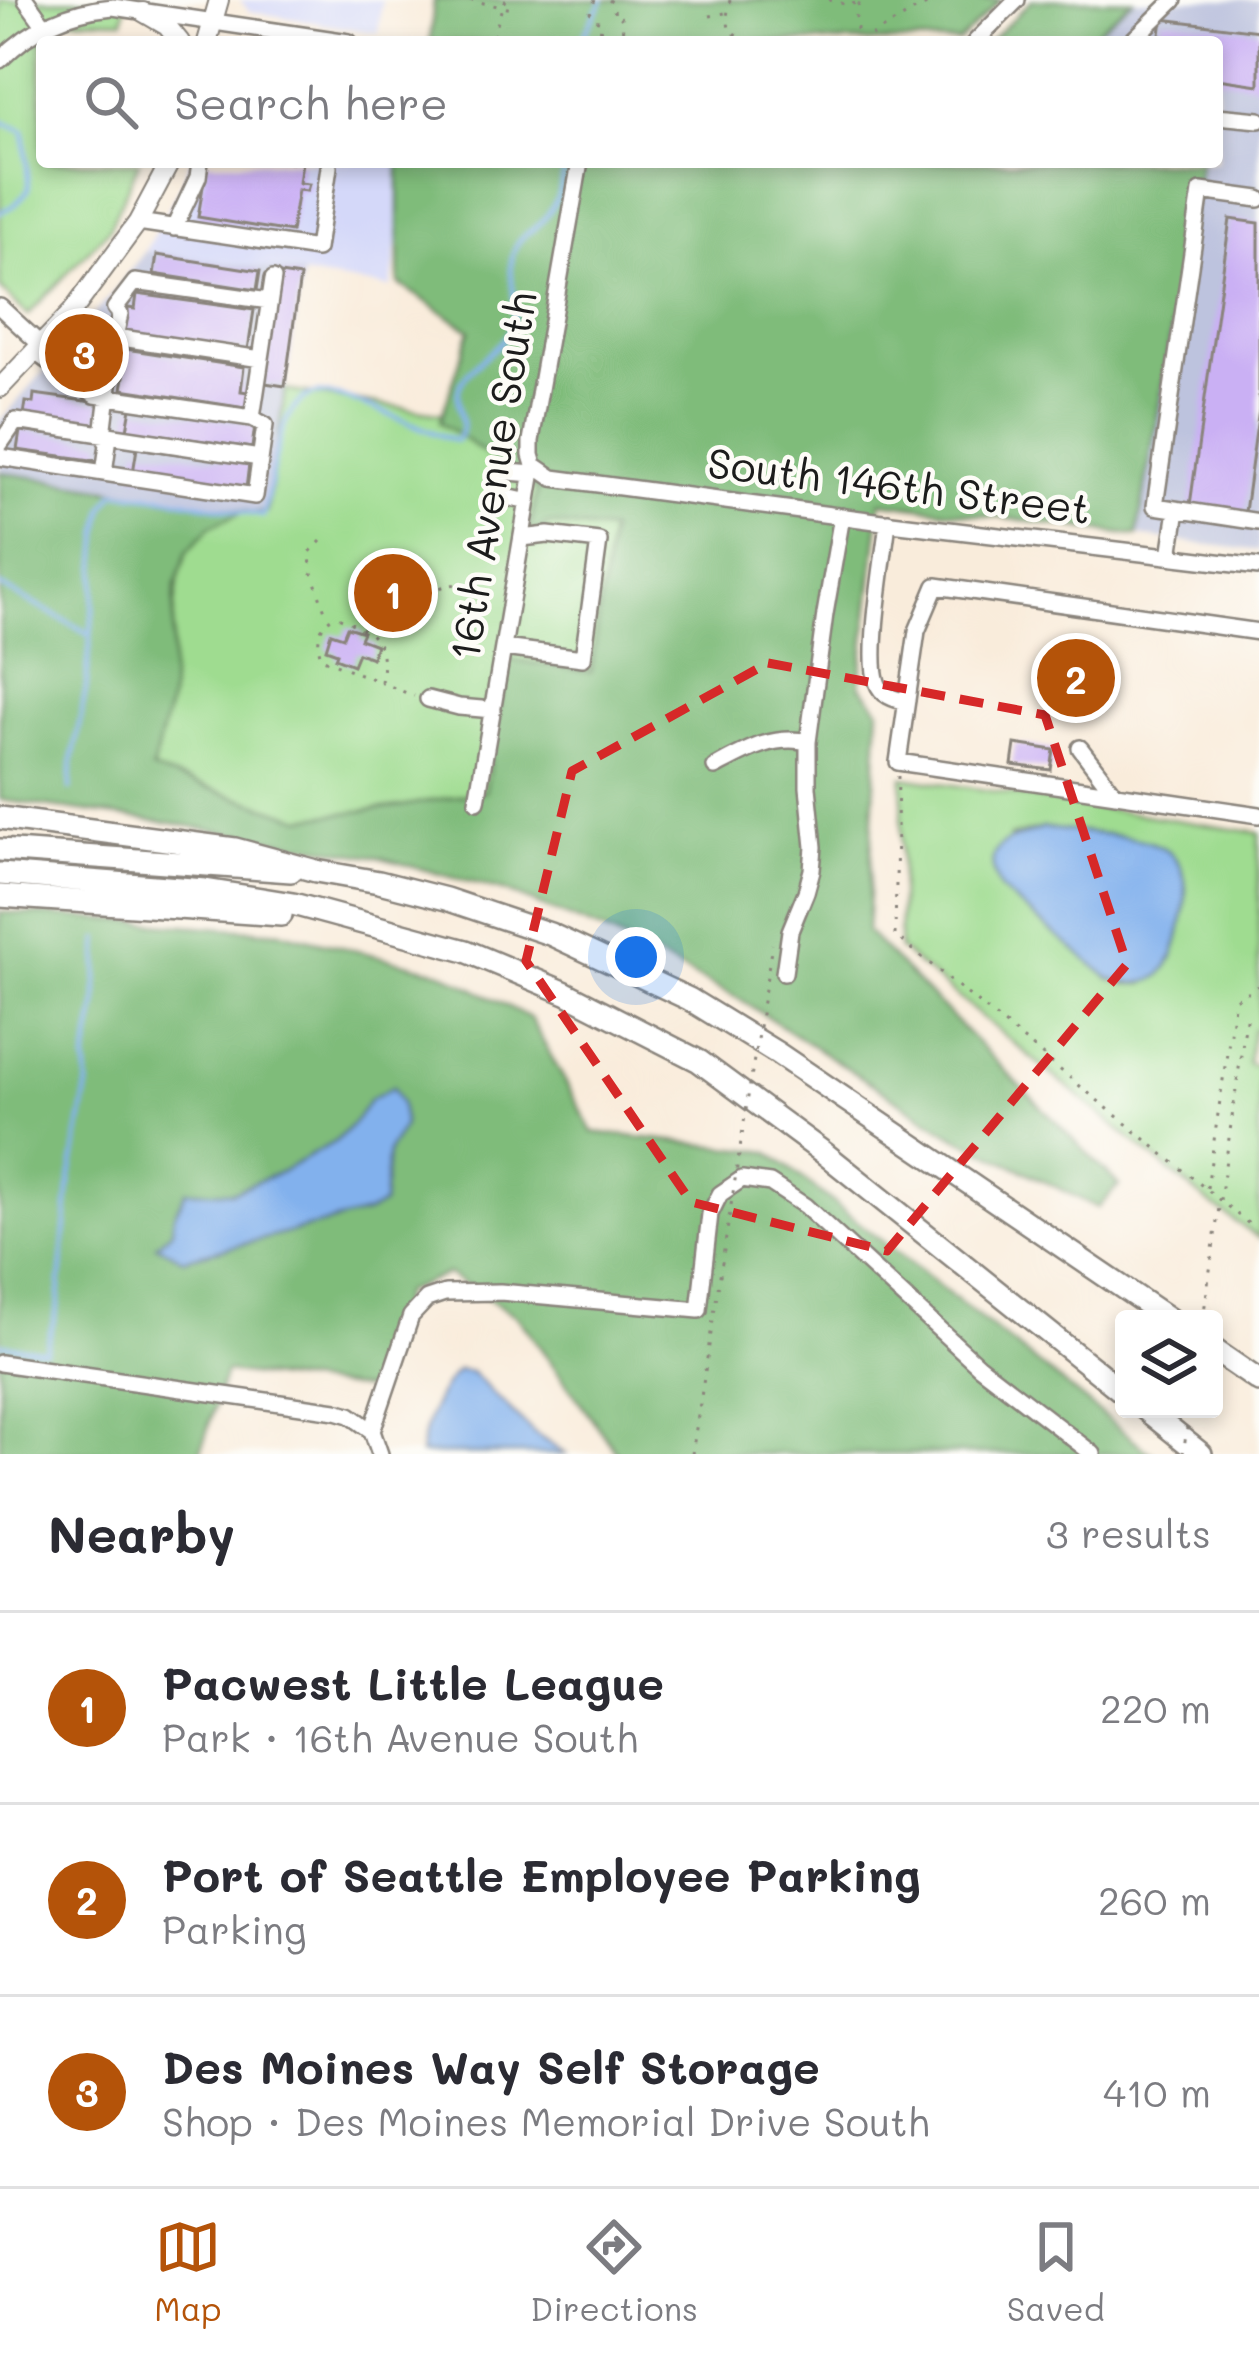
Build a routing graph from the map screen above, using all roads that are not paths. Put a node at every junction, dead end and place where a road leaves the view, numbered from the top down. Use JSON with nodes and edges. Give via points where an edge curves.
{"nodes":[{"id":1,"x":26,"y":0,"type":"edge"},
{"id":2,"x":219,"y":0,"type":"edge"},
{"id":3,"x":1017,"y":0,"type":"edge"},
{"id":4,"x":1174,"y":0,"type":"edge"},
{"id":5,"x":137,"y":7,"type":"edge"},
{"id":6,"x":213,"y":22,"type":"junction"},
{"id":7,"x":44,"y":25,"type":"junction"},
{"id":8,"x":175,"y":36,"type":"edge"},
{"id":9,"x":209,"y":36,"type":"edge"},
{"id":10,"x":288,"y":36,"type":"edge"},
{"id":11,"x":981,"y":36,"type":"edge"},
{"id":12,"x":1137,"y":36,"type":"edge"},
{"id":13,"x":0,"y":60,"type":"edge"},
{"id":14,"x":1223,"y":117,"type":"edge"},
{"id":15,"x":1259,"y":120,"type":"edge"},
{"id":16,"x":167,"y":168,"type":"edge"},
{"id":17,"x":199,"y":168,"type":"edge"},
{"id":18,"x":329,"y":168,"type":"edge"},
{"id":19,"x":579,"y":168,"type":"edge"},
{"id":20,"x":1259,"y":199,"type":"edge"},
{"id":21,"x":138,"y":222,"type":"junction"},
{"id":22,"x":174,"y":228,"type":"junction"},
{"id":23,"x":273,"y":279,"type":"dead end"},
{"id":24,"x":269,"y":302,"type":"junction"},
{"id":25,"x":0,"y":307,"type":"edge"},
{"id":26,"x":116,"y":337,"type":"junction"},
{"id":27,"x":38,"y":348,"type":"junction"},
{"id":28,"x":261,"y":359,"type":"junction"},
{"id":29,"x":0,"y":388,"type":"edge"},
{"id":30,"x":107,"y":396,"type":"junction"},
{"id":31,"x":252,"y":418,"type":"junction"},
{"id":32,"x":103,"y":435,"type":"junction"},
{"id":33,"x":0,"y":444,"type":"edge"},
{"id":34,"x":0,"y":458,"type":"edge"},
{"id":35,"x":260,"y":458,"type":"junction"},
{"id":36,"x":534,"y":469,"type":"junction"},
{"id":37,"x":104,"y":473,"type":"junction"},
{"id":38,"x":528,"y":502,"type":"junction"},
{"id":39,"x":1177,"y":510,"type":"junction"},
{"id":40,"x":842,"y":516,"type":"junction"},
{"id":41,"x":888,"y":522,"type":"junction"},
{"id":42,"x":1259,"y":522,"type":"edge"},
{"id":43,"x":522,"y":538,"type":"junction"},
{"id":44,"x":1170,"y":556,"type":"junction"},
{"id":45,"x":1259,"y":566,"type":"edge"},
{"id":46,"x":1259,"y":632,"type":"edge"},
{"id":47,"x":503,"y":648,"type":"junction"},
{"id":48,"x":428,"y":699,"type":"road end"},
{"id":49,"x":907,"y":701,"type":"junction"},
{"id":50,"x":493,"y":710,"type":"junction"},
{"id":51,"x":808,"y":742,"type":"junction"},
{"id":52,"x":1080,"y":748,"type":"dead end"},
{"id":53,"x":715,"y":767,"type":"dead end"},
{"id":54,"x":1115,"y":794,"type":"junction"},
{"id":55,"x":478,"y":801,"type":"dead end"},
{"id":56,"x":1259,"y":814,"type":"edge"},
{"id":57,"x":0,"y":818,"type":"edge"},
{"id":58,"x":0,"y":850,"type":"edge"},
{"id":59,"x":316,"y":871,"type":"junction"},
{"id":60,"x":0,"y":874,"type":"edge"},
{"id":61,"x":0,"y":896,"type":"edge"},
{"id":62,"x":364,"y":921,"type":"junction"},
{"id":63,"x":784,"y":973,"type":"dead end"},
{"id":64,"x":1156,"y":1310,"type":"edge"},
{"id":65,"x":1223,"y":1356,"type":"edge"},
{"id":66,"x":0,"y":1364,"type":"edge"},
{"id":67,"x":1259,"y":1381,"type":"edge"},
{"id":68,"x":1115,"y":1386,"type":"edge"},
{"id":69,"x":1155,"y":1418,"type":"edge"},
{"id":70,"x":372,"y":1431,"type":"junction"},
{"id":71,"x":380,"y":1454,"type":"edge"},
{"id":72,"x":1093,"y":1454,"type":"edge"},
{"id":73,"x":1201,"y":1454,"type":"edge"}],
"edges":[{"from":1,"to":7,"type":"street"},
{"from":2,"to":6,"type":"main road"},
{"from":3,"to":11,"type":"street"},
{"from":4,"to":12,"type":"street"},
{"from":5,"to":6,"type":"street"},
{"from":5,"to":7,"type":"street","via":[[89,9]]},
{"from":5,"to":8,"type":"main road"},
{"from":6,"to":9,"type":"main road"},
{"from":6,"to":10,"type":"street"},
{"from":7,"to":13,"type":"street"},
{"from":14,"to":15,"type":"street"},
{"from":16,"to":21,"type":"main road"},
{"from":17,"to":22,"type":"street"},
{"from":18,"to":22,"type":"street","via":[[317,249]]},
{"from":19,"to":36,"type":"street","name":"16th Avenue South","via":[[531,441]]},
{"from":20,"to":39,"type":"street","via":[[1201,191],[1155,506]]},
{"from":21,"to":22,"type":"street"},
{"from":21,"to":27,"type":"main road"},
{"from":23,"to":24,"type":"street"},
{"from":24,"to":26,"type":"street","via":[[134,282],[115,308]]},
{"from":24,"to":28,"type":"street"},
{"from":25,"to":27,"type":"street"},
{"from":26,"to":28,"type":"street"},
{"from":26,"to":30,"type":"street"},
{"from":27,"to":29,"type":"main road"},
{"from":27,"to":30,"type":"street","via":[[94,395]]},
{"from":28,"to":31,"type":"street"},
{"from":30,"to":31,"type":"street"},
{"from":30,"to":32,"type":"street"},
{"from":31,"to":35,"type":"street","via":[[266,425]]},
{"from":32,"to":33,"type":"street","via":[[16,421]]},
{"from":32,"to":35,"type":"street"},
{"from":32,"to":37,"type":"street"},
{"from":34,"to":37,"type":"street"},
{"from":35,"to":37,"type":"street","via":[[255,496]]},
{"from":36,"to":38,"type":"street","name":"16th Avenue South"},
{"from":36,"to":38,"type":"street","via":[[499,475],[496,483],[507,497]]},
{"from":36,"to":40,"type":"street","name":"South 146th Street","via":[[553,478]]},
{"from":38,"to":43,"type":"street","name":"16th Avenue South"},
{"from":39,"to":42,"type":"street"},
{"from":39,"to":44,"type":"street"},
{"from":40,"to":41,"type":"street","name":"South 146th Street"},
{"from":40,"to":51,"type":"street"},
{"from":41,"to":44,"type":"street","name":"South 146th Street"},
{"from":41,"to":49,"type":"street","via":[[876,681]]},
{"from":43,"to":47,"type":"street","name":"16th Avenue South"},
{"from":43,"to":47,"type":"street","via":[[599,541],[583,658]]},
{"from":44,"to":45,"type":"street","name":"South 146th Street"},
{"from":46,"to":49,"type":"street","via":[[936,586],[916,631]]},
{"from":47,"to":50,"type":"street","name":"16th Avenue South"},
{"from":48,"to":50,"type":"street"},
{"from":49,"to":54,"type":"street","via":[[898,762]]},
{"from":50,"to":55,"type":"street","name":"16th Avenue South"},
{"from":51,"to":53,"type":"street","via":[[770,742]]},
{"from":51,"to":63,"type":"street","via":[[812,869]]},
{"from":52,"to":54,"type":"street"},
{"from":54,"to":56,"type":"street"},
{"from":57,"to":59,"type":"highway","via":[[235,849]]},
{"from":58,"to":59,"type":"highway"},
{"from":59,"to":64,"type":"highway","via":[[519,922],[689,999]]},
{"from":60,"to":62,"type":"highway","via":[[206,890]]},
{"from":61,"to":62,"type":"highway"},
{"from":62,"to":68,"type":"highway","via":[[486,959],[699,1061]]},
{"from":65,"to":67,"type":"highway"},
{"from":66,"to":70,"type":"street","via":[[336,1411]]},
{"from":69,"to":73,"type":"highway"},
{"from":70,"to":71,"type":"street"},
{"from":70,"to":72,"type":"street","via":[[411,1316],[427,1300],[500,1292],[699,1310],[710,1214],[720,1194],[742,1179],[770,1183],[805,1206],[979,1366]]}]}
